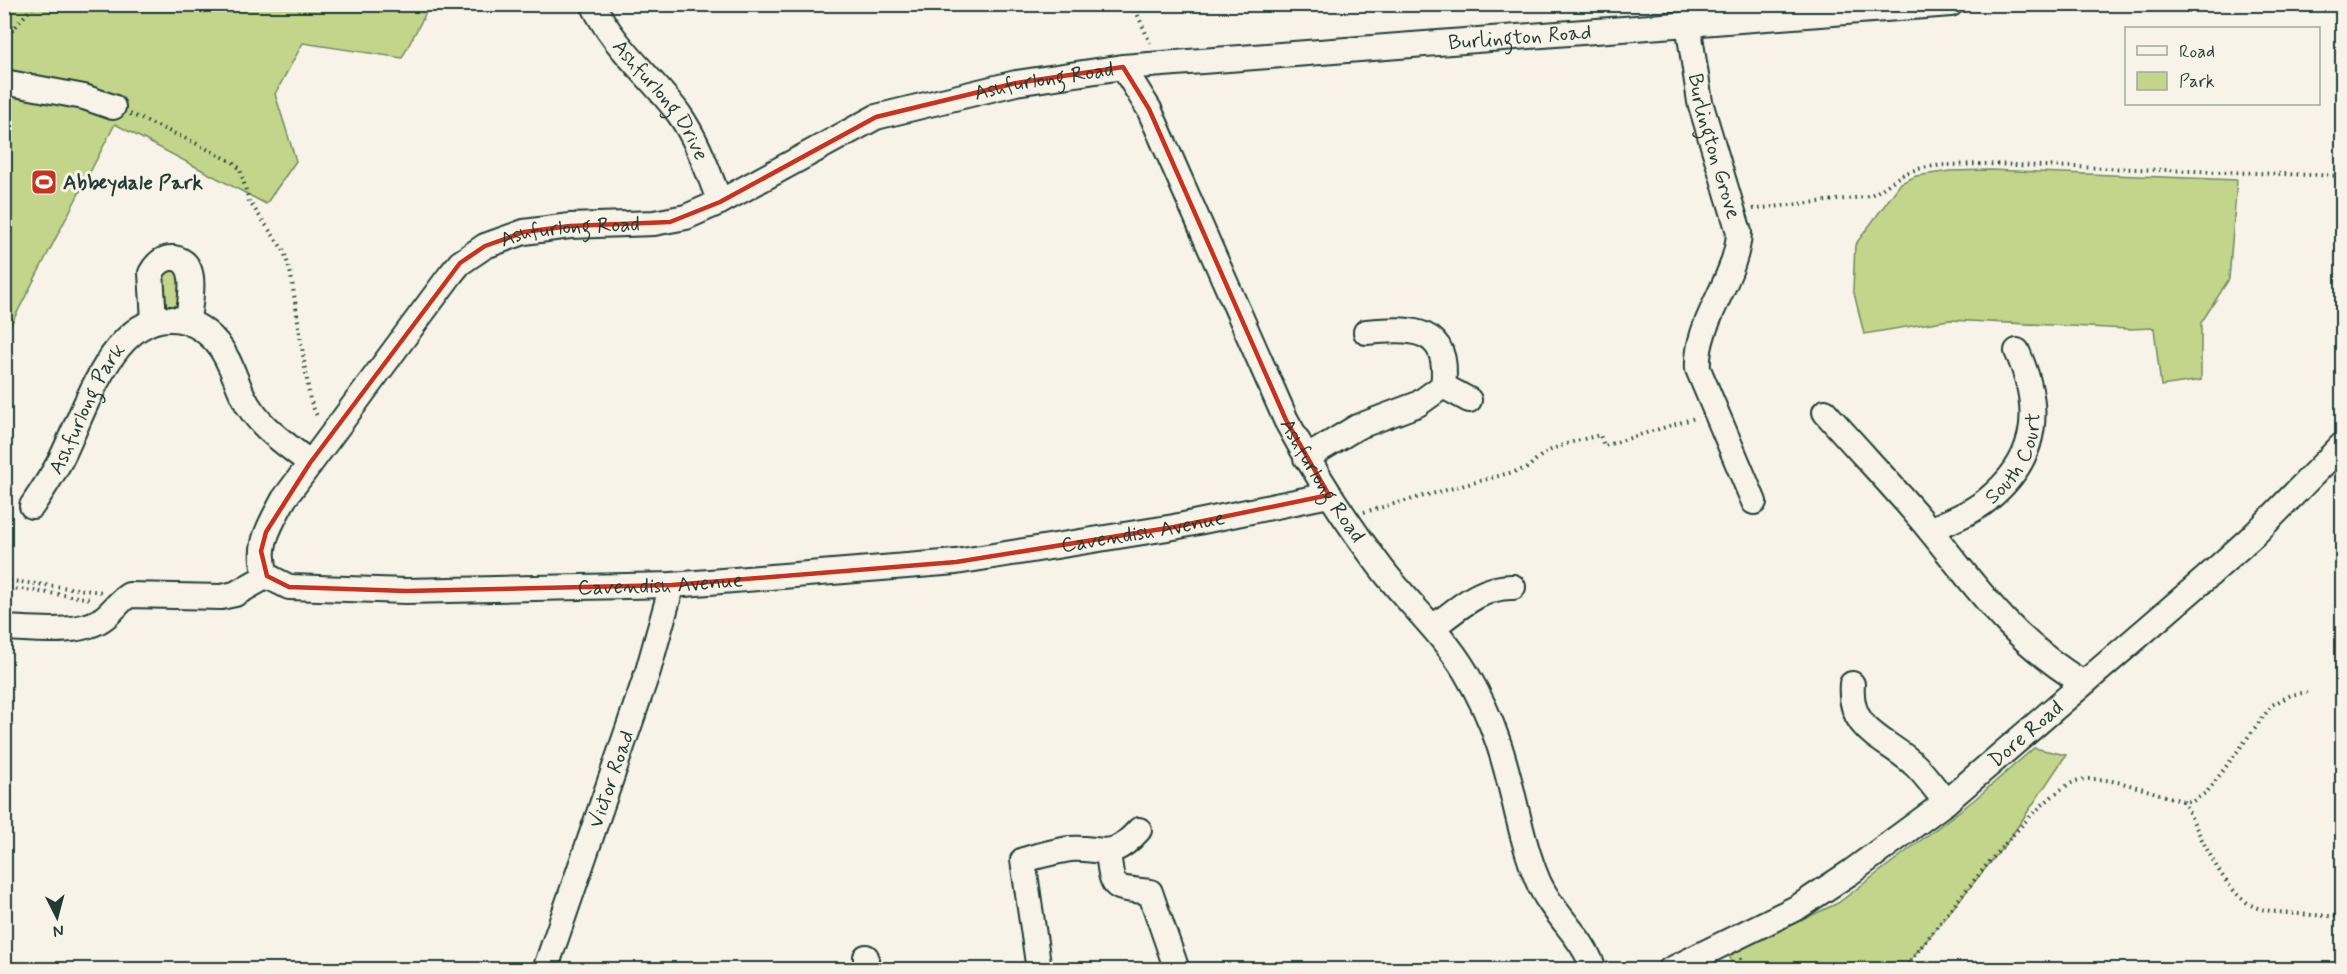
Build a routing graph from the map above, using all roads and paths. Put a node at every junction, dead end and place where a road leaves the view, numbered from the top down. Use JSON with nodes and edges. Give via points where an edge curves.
{"nodes":[{"id":1,"x":35,"y":4,"type":"edge"},
{"id":2,"x":593,"y":4,"type":"edge"},
{"id":3,"x":1133,"y":4,"type":"edge"},
{"id":4,"x":1951,"y":4,"type":"edge"},
{"id":5,"x":1688,"y":23,"type":"junction"},
{"id":6,"x":4,"y":40,"type":"edge"},
{"id":7,"x":1160,"y":66,"type":"junction"},
{"id":8,"x":1123,"y":67,"type":"junction"},
{"id":9,"x":4,"y":82,"type":"edge"},
{"id":10,"x":113,"y":107,"type":"joint"},
{"id":11,"x":2343,"y":176,"type":"edge"},
{"id":12,"x":720,"y":202,"type":"junction"},
{"id":13,"x":1734,"y":212,"type":"junction"},
{"id":14,"x":154,"y":320,"type":"junction"},
{"id":15,"x":188,"y":321,"type":"junction"},
{"id":16,"x":1366,"y":332,"type":"dead end"},
{"id":17,"x":2017,"y":351,"type":"dead end"},
{"id":18,"x":1443,"y":386,"type":"junction"},
{"id":19,"x":1469,"y":400,"type":"dead end"},
{"id":20,"x":1716,"y":411,"type":"junction"},
{"id":21,"x":1825,"y":412,"type":"dead end"},
{"id":22,"x":330,"y":436,"type":"junction"},
{"id":23,"x":2343,"y":446,"type":"edge"},
{"id":24,"x":1306,"y":458,"type":"junction"},
{"id":25,"x":310,"y":463,"type":"junction"},
{"id":26,"x":1329,"y":495,"type":"junction"},
{"id":27,"x":1754,"y":502,"type":"dead end"},
{"id":28,"x":32,"y":506,"type":"dead end"},
{"id":29,"x":1344,"y":517,"type":"junction"},
{"id":30,"x":1930,"y":530,"type":"junction"},
{"id":31,"x":267,"y":576,"type":"junction"},
{"id":32,"x":4,"y":580,"type":"edge"},
{"id":33,"x":672,"y":585,"type":"junction"},
{"id":34,"x":4,"y":587,"type":"edge"},
{"id":35,"x":1513,"y":587,"type":"dead end"},
{"id":36,"x":123,"y":599,"type":"junction"},
{"id":37,"x":1433,"y":627,"type":"junction"},
{"id":38,"x":4,"y":628,"type":"edge"},
{"id":39,"x":2083,"y":683,"type":"junction"},
{"id":40,"x":1852,"y":684,"type":"dead end"},
{"id":41,"x":2307,"y":692,"type":"dead end"},
{"id":42,"x":2183,"y":801,"type":"junction"},
{"id":43,"x":1946,"y":802,"type":"junction"},
{"id":44,"x":1138,"y":830,"type":"dead end"},
{"id":45,"x":1108,"y":852,"type":"junction"},
{"id":46,"x":2343,"y":917,"type":"edge"},
{"id":47,"x":544,"y":969,"type":"edge"},
{"id":48,"x":1039,"y":969,"type":"edge"},
{"id":49,"x":1177,"y":969,"type":"edge"},
{"id":50,"x":1594,"y":969,"type":"edge"},
{"id":51,"x":1670,"y":969,"type":"edge"},
{"id":52,"x":1904,"y":969,"type":"edge"}],
"edges":[{"from":1,"to":6,"type":"path"},
{"from":2,"to":12,"type":"street","name":"Ashfurlong Drive","via":[[625,55],[689,129]]},
{"from":3,"to":7,"type":"path"},
{"from":4,"to":5,"type":"street","name":"Burlington Road"},
{"from":5,"to":7,"type":"street","name":"Burlington Road"},
{"from":5,"to":13,"type":"street","name":"Burlington Grove","via":[[1700,102]]},
{"from":7,"to":8,"type":"street","name":"Burlington Road"},
{"from":8,"to":12,"type":"street","name":"Ashfurlong Road","via":[[1016,83],[876,117]]},
{"from":8,"to":24,"type":"street","name":"Ashfurlong Road","via":[[1149,109]]},
{"from":9,"to":10,"type":"street","via":[[84,97]]},
{"from":10,"to":22,"type":"path","via":[[191,141],[240,169],[249,201],[284,250],[310,400]]},
{"from":11,"to":13,"type":"path","via":[[1946,165],[1909,172],[1864,197]]},
{"from":12,"to":22,"type":"street","name":"Ashfurlong Road","via":[[670,222],[570,226],[524,232],[485,246],[460,263]]},
{"from":13,"to":20,"type":"street","name":"Burlington Grove","via":[[1738,247],[1698,358],[1702,380]]},
{"from":14,"to":15,"type":"street"},
{"from":14,"to":15,"type":"street","via":[[151,273],[164,260],[174,258],[183,262],[191,275]]},
{"from":14,"to":28,"type":"street","name":"Ashfurlong Park","via":[[133,333],[106,364],[60,462]]},
{"from":15,"to":25,"type":"street","via":[[209,334],[224,353],[257,418]]},
{"from":16,"to":18,"type":"street","via":[[1427,334],[1443,359]]},
{"from":17,"to":30,"type":"street","name":"South Court","via":[[2033,399],[2034,422],[2026,451],[2014,473],[1994,495]]},
{"from":18,"to":19,"type":"street"},
{"from":18,"to":24,"type":"street","via":[[1418,404],[1357,427]]},
{"from":20,"to":27,"type":"street","name":"Burlington Grove"},
{"from":20,"to":29,"type":"path","via":[[1604,446],[1600,435],[1587,438],[1544,452],[1528,468]]},
{"from":21,"to":30,"type":"street"},
{"from":22,"to":25,"type":"street","name":"Ashfurlong Road"},
{"from":23,"to":39,"type":"street","name":"Dore Road","via":[[2214,571]]},
{"from":24,"to":26,"type":"street","name":"Ashfurlong Road"},
{"from":25,"to":31,"type":"street","name":"Ashfurlong Road","via":[[266,532],[261,551]]},
{"from":26,"to":29,"type":"street","name":"Ashfurlong Road"},
{"from":26,"to":33,"type":"street","name":"Cavendish Avenue","via":[[1165,528],[956,561]]},
{"from":29,"to":37,"type":"street","name":"Ashfurlong Road","via":[[1383,571]]},
{"from":30,"to":39,"type":"street","via":[[2010,629]]},
{"from":31,"to":33,"type":"street","name":"Cavendish Avenue","via":[[289,587],[406,591]]},
{"from":31,"to":36,"type":"street","via":[[235,594],[221,597]]},
{"from":32,"to":36,"type":"path"},
{"from":33,"to":47,"type":"street","name":"Victor Road","via":[[648,671]]},
{"from":34,"to":36,"type":"path"},
{"from":35,"to":37,"type":"street","via":[[1483,591]]},
{"from":36,"to":38,"type":"street","via":[[105,618],[76,629]]},
{"from":37,"to":50,"type":"street","name":"Ashfurlong Road","via":[[1466,672],[1498,741],[1522,837],[1538,881],[1551,907],[1585,949]]},
{"from":39,"to":43,"type":"street","name":"Dore Road"},
{"from":40,"to":43,"type":"street","via":[[1853,710],[1860,722],[1916,766]]},
{"from":41,"to":42,"type":"path","via":[[2272,705],[2207,792],[2193,801]]},
{"from":42,"to":46,"type":"path","via":[[2227,882],[2240,898],[2256,908]]},
{"from":42,"to":52,"type":"path","via":[[2108,780],[2082,779],[2061,788],[2008,841]]},
{"from":43,"to":51,"type":"street","name":"Dore Road","via":[[1798,907]]},
{"from":44,"to":45,"type":"street","via":[[1125,845]]},
{"from":45,"to":48,"type":"street","via":[[1070,849],[1023,860]]},
{"from":45,"to":49,"type":"street","via":[[1112,882],[1117,888],[1150,892]]}]}
